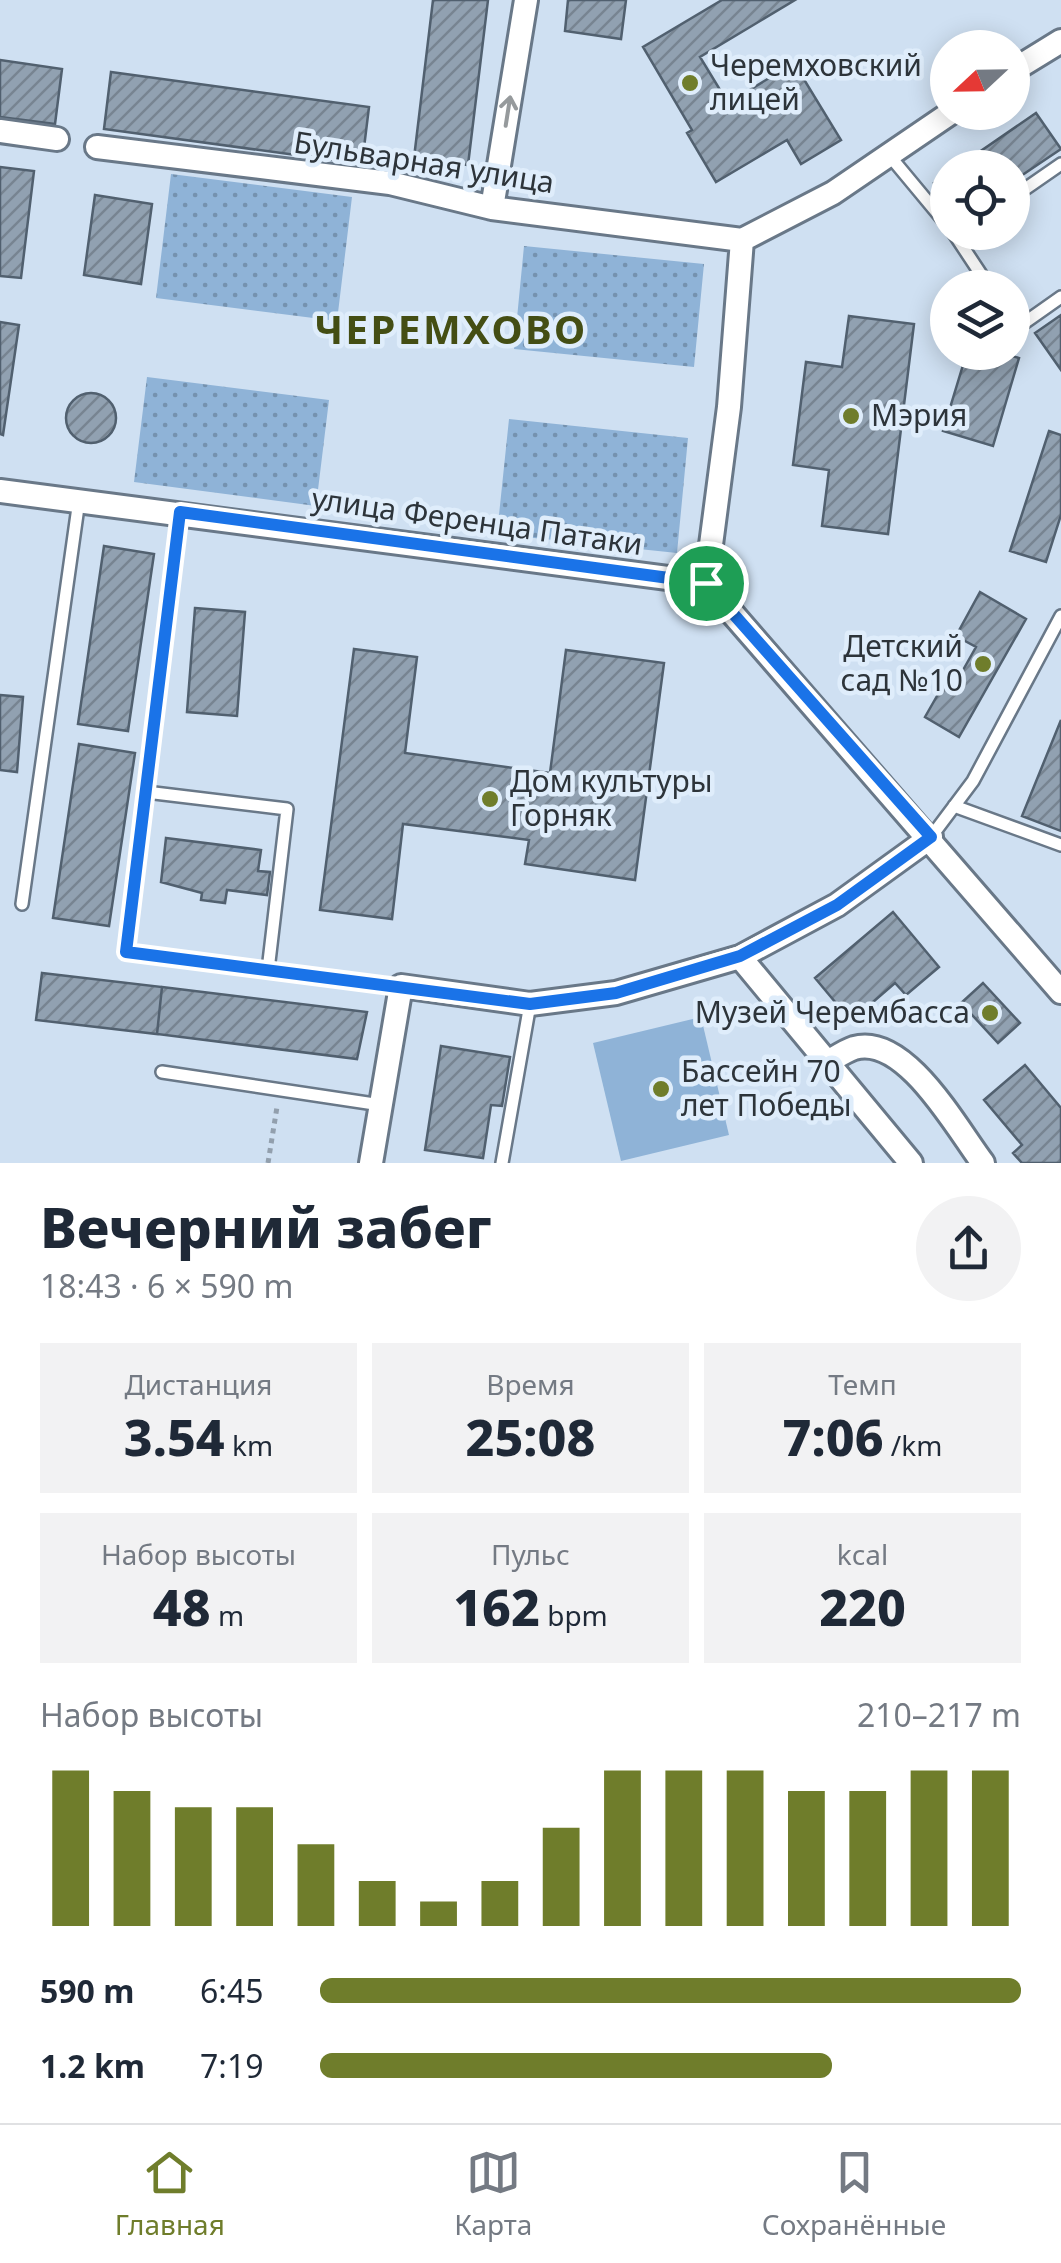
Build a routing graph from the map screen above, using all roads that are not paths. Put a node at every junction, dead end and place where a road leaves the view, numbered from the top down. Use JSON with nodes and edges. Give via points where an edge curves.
{"nodes":[{"id":1,"x":526,"y":0,"type":"edge"},
{"id":2,"x":1061,"y":41,"type":"edge"},
{"id":3,"x":1030,"y":60,"type":"edge"},
{"id":4,"x":930,"y":127,"type":"edge"},
{"id":5,"x":0,"y":132,"type":"edge"},
{"id":6,"x":57,"y":138,"type":"dead end"},
{"id":7,"x":96,"y":148,"type":"dead end"},
{"id":8,"x":890,"y":155,"type":"junction"},
{"id":9,"x":1061,"y":164,"type":"edge"},
{"id":10,"x":1030,"y":186,"type":"edge"},
{"id":11,"x":930,"y":202,"type":"edge"},
{"id":12,"x":492,"y":208,"type":"junction"},
{"id":13,"x":742,"y":240,"type":"junction"},
{"id":14,"x":1061,"y":297,"type":"edge"},
{"id":15,"x":1030,"y":319,"type":"edge"},
{"id":16,"x":0,"y":491,"type":"edge"},
{"id":17,"x":80,"y":500,"type":"junction"},
{"id":18,"x":180,"y":512,"type":"junction"},
{"id":19,"x":706,"y":583,"type":"junction"},
{"id":20,"x":1061,"y":616,"type":"edge"},
{"id":21,"x":146,"y":792,"type":"junction"},
{"id":22,"x":954,"y":806,"type":"junction"},
{"id":23,"x":931,"y":837,"type":"junction"},
{"id":24,"x":1061,"y":845,"type":"edge"},
{"id":25,"x":22,"y":904,"type":"dead end"},
{"id":26,"x":740,"y":956,"type":"junction"},
{"id":27,"x":268,"y":970,"type":"junction"},
{"id":28,"x":401,"y":986,"type":"junction"},
{"id":29,"x":1061,"y":992,"type":"edge"},
{"id":30,"x":530,"y":1004,"type":"junction"},
{"id":31,"x":826,"y":1063,"type":"junction"},
{"id":32,"x":162,"y":1072,"type":"dead end"},
{"id":33,"x":381,"y":1105,"type":"junction"},
{"id":34,"x":372,"y":1163,"type":"edge"},
{"id":35,"x":502,"y":1163,"type":"edge"},
{"id":36,"x":911,"y":1163,"type":"edge"},
{"id":37,"x":983,"y":1163,"type":"edge"}],
"edges":[{"from":12,"to":1,"type":"street","one_way":true},
{"from":2,"to":3,"type":"street"},
{"from":4,"to":8,"type":"street"},
{"from":5,"to":6,"type":"street"},
{"from":7,"to":12,"type":"street","name":"Бульварная улица","via":[[390,183]]},
{"from":8,"to":11,"type":"lane"},
{"from":8,"to":13,"type":"street","via":[[833,194]]},
{"from":9,"to":10,"type":"lane"},
{"from":12,"to":13,"type":"street","name":"Бульварная улица"},
{"from":13,"to":19,"type":"street"},
{"from":14,"to":15,"type":"lane"},
{"from":16,"to":17,"type":"street","name":"улица Ференца Патаки"},
{"from":17,"to":18,"type":"street","name":"улица Ференца Патаки"},
{"from":17,"to":25,"type":"lane"},
{"from":18,"to":19,"type":"street","name":"улица Ференца Патаки"},
{"from":18,"to":21,"type":"lane"},
{"from":19,"to":23,"type":"street"},
{"from":20,"to":22,"type":"lane"},
{"from":21,"to":27,"type":"lane","via":[[287,809]]},
{"from":21,"to":27,"type":"lane","via":[[126,952]]},
{"from":22,"to":23,"type":"lane"},
{"from":22,"to":24,"type":"lane"},
{"from":23,"to":26,"type":"street","via":[[837,905]]},
{"from":23,"to":29,"type":"street"},
{"from":26,"to":30,"type":"street","via":[[616,993]]},
{"from":26,"to":31,"type":"street"},
{"from":27,"to":28,"type":"lane"},
{"from":28,"to":30,"type":"street"},
{"from":28,"to":33,"type":"street"},
{"from":30,"to":35,"type":"lane"},
{"from":31,"to":36,"type":"street"},
{"from":31,"to":37,"type":"street","via":[[856,1047],[881,1050],[914,1068]]},
{"from":32,"to":33,"type":"lane"},
{"from":33,"to":34,"type":"street"}]}
